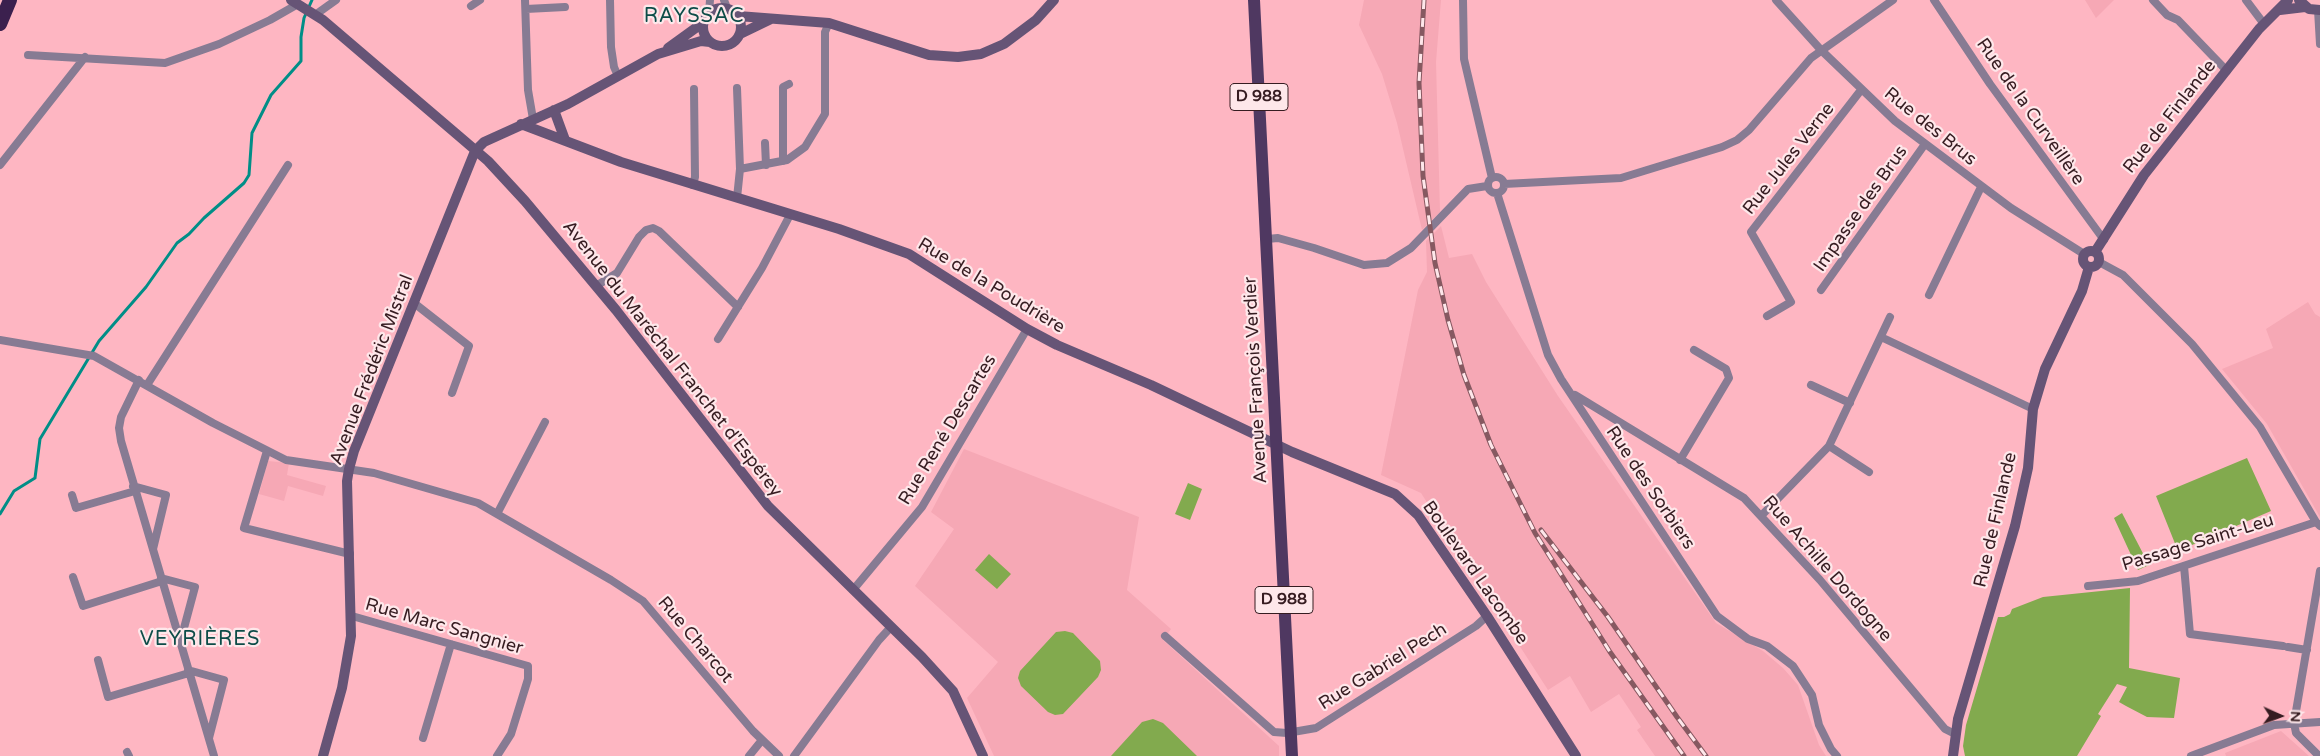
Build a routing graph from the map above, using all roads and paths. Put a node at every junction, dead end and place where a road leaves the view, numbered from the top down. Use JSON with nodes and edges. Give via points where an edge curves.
{"nodes":[{"id":1,"x":10,"y":0,"type":"edge"},
{"id":2,"x":336,"y":0,"type":"edge"},
{"id":3,"x":480,"y":0,"type":"edge"},
{"id":4,"x":525,"y":0,"type":"edge"},
{"id":5,"x":610,"y":0,"type":"edge"},
{"id":6,"x":710,"y":0,"type":"edge"},
{"id":7,"x":1054,"y":0,"type":"edge"},
{"id":8,"x":1463,"y":0,"type":"edge"},
{"id":9,"x":1776,"y":0,"type":"edge"},
{"id":10,"x":1893,"y":0,"type":"edge"},
{"id":11,"x":1934,"y":0,"type":"edge"},
{"id":12,"x":2153,"y":0,"type":"edge"},
{"id":13,"x":2246,"y":0,"type":"edge"},
{"id":14,"x":2288,"y":0,"type":"edge"},
{"id":15,"x":1254,"y":1,"type":"edge"},
{"id":16,"x":725,"y":4,"type":"edge"},
{"id":17,"x":2302,"y":4,"type":"edge"},
{"id":18,"x":471,"y":6,"type":"dead end"},
{"id":19,"x":564,"y":7,"type":"dead end"},
{"id":20,"x":304,"y":8,"type":"edge"},
{"id":21,"x":526,"y":9,"type":"junction"},
{"id":22,"x":2280,"y":10,"type":"junction"},
{"id":23,"x":2319,"y":10,"type":"edge"},
{"id":24,"x":738,"y":16,"type":"junction"},
{"id":25,"x":706,"y":18,"type":"junction"},
{"id":26,"x":772,"y":19,"type":"junction"},
{"id":27,"x":829,"y":23,"type":"junction"},
{"id":28,"x":0,"y":24,"type":"edge"},
{"id":29,"x":2264,"y":24,"type":"junction"},
{"id":30,"x":740,"y":34,"type":"junction"},
{"id":31,"x":710,"y":42,"type":"junction"},
{"id":32,"x":2320,"y":44,"type":"edge"},
{"id":33,"x":1821,"y":50,"type":"junction"},
{"id":34,"x":661,"y":53,"type":"junction"},
{"id":35,"x":28,"y":55,"type":"dead end"},
{"id":36,"x":84,"y":57,"type":"junction"},
{"id":37,"x":2227,"y":71,"type":"junction"},
{"id":38,"x":618,"y":76,"type":"junction"},
{"id":39,"x":789,"y":84,"type":"dead end"},
{"id":40,"x":737,"y":88,"type":"dead end"},
{"id":41,"x":694,"y":89,"type":"dead end"},
{"id":42,"x":1861,"y":90,"type":"junction"},
{"id":43,"x":554,"y":110,"type":"junction"},
{"id":44,"x":533,"y":119,"type":"junction"},
{"id":45,"x":521,"y":124,"type":"junction"},
{"id":46,"x":565,"y":140,"type":"junction"},
{"id":47,"x":765,"y":143,"type":"dead end"},
{"id":48,"x":1925,"y":144,"type":"junction"},
{"id":49,"x":476,"y":151,"type":"junction"},
{"id":50,"x":783,"y":161,"type":"junction"},
{"id":51,"x":0,"y":165,"type":"edge"},
{"id":52,"x":288,"y":165,"type":"dead end"},
{"id":53,"x":766,"y":165,"type":"junction"},
{"id":54,"x":740,"y":169,"type":"junction"},
{"id":55,"x":1492,"y":178,"type":"junction"},
{"id":56,"x":1504,"y":184,"type":"junction"},
{"id":57,"x":692,"y":185,"type":"junction"},
{"id":58,"x":1487,"y":186,"type":"junction"},
{"id":59,"x":1981,"y":187,"type":"junction"},
{"id":60,"x":1497,"y":193,"type":"junction"},
{"id":61,"x":737,"y":198,"type":"junction"},
{"id":62,"x":790,"y":215,"type":"junction"},
{"id":63,"x":1267,"y":239,"type":"junction"},
{"id":64,"x":2104,"y":240,"type":"junction"},
{"id":65,"x":2095,"y":252,"type":"junction"},
{"id":66,"x":2084,"y":254,"type":"junction"},
{"id":67,"x":2094,"y":265,"type":"junction"},
{"id":68,"x":596,"y":286,"type":"junction"},
{"id":69,"x":1821,"y":290,"type":"dead end"},
{"id":70,"x":1929,"y":295,"type":"dead end"},
{"id":71,"x":414,"y":303,"type":"junction"},
{"id":72,"x":738,"y":307,"type":"junction"},
{"id":73,"x":1767,"y":316,"type":"dead end"},
{"id":74,"x":1890,"y":317,"type":"dead end"},
{"id":75,"x":1027,"y":329,"type":"junction"},
{"id":76,"x":1881,"y":337,"type":"junction"},
{"id":77,"x":718,"y":338,"type":"dead end"},
{"id":78,"x":0,"y":340,"type":"edge"},
{"id":79,"x":1694,"y":350,"type":"dead end"},
{"id":80,"x":140,"y":380,"type":"junction"},
{"id":81,"x":147,"y":385,"type":"junction"},
{"id":82,"x":1811,"y":385,"type":"dead end"},
{"id":83,"x":452,"y":392,"type":"dead end"},
{"id":84,"x":1573,"y":394,"type":"junction"},
{"id":85,"x":1850,"y":403,"type":"junction"},
{"id":86,"x":2033,"y":409,"type":"junction"},
{"id":87,"x":1606,"y":415,"type":"junction"},
{"id":88,"x":545,"y":422,"type":"dead end"},
{"id":89,"x":1592,"y":428,"type":"junction"},
{"id":90,"x":1278,"y":444,"type":"junction"},
{"id":91,"x":1828,"y":446,"type":"junction"},
{"id":92,"x":267,"y":451,"type":"junction"},
{"id":93,"x":1680,"y":460,"type":"junction"},
{"id":94,"x":349,"y":469,"type":"junction"},
{"id":95,"x":1869,"y":472,"type":"dead end"},
{"id":96,"x":134,"y":489,"type":"junction"},
{"id":97,"x":72,"y":495,"type":"dead end"},
{"id":98,"x":497,"y":514,"type":"junction"},
{"id":99,"x":1762,"y":515,"type":"junction"},
{"id":100,"x":2318,"y":524,"type":"edge"},
{"id":101,"x":152,"y":550,"type":"junction"},
{"id":102,"x":350,"y":554,"type":"junction"},
{"id":103,"x":2184,"y":566,"type":"junction"},
{"id":104,"x":2320,"y":571,"type":"edge"},
{"id":105,"x":73,"y":577,"type":"dead end"},
{"id":106,"x":161,"y":580,"type":"junction"},
{"id":107,"x":2088,"y":586,"type":"dead end"},
{"id":108,"x":853,"y":590,"type":"junction"},
{"id":109,"x":352,"y":616,"type":"junction"},
{"id":110,"x":1487,"y":616,"type":"junction"},
{"id":111,"x":890,"y":628,"type":"junction"},
{"id":112,"x":1165,"y":636,"type":"dead end"},
{"id":113,"x":180,"y":644,"type":"junction"},
{"id":114,"x":451,"y":644,"type":"junction"},
{"id":115,"x":2307,"y":650,"type":"junction"},
{"id":116,"x":98,"y":660,"type":"dead end"},
{"id":117,"x":188,"y":672,"type":"junction"},
{"id":118,"x":2320,"y":722,"type":"edge"},
{"id":119,"x":2294,"y":723,"type":"junction"},
{"id":120,"x":1290,"y":732,"type":"junction"},
{"id":121,"x":1954,"y":734,"type":"junction"},
{"id":122,"x":423,"y":738,"type":"dead end"},
{"id":123,"x":209,"y":739,"type":"junction"},
{"id":124,"x":762,"y":740,"type":"junction"},
{"id":125,"x":214,"y":755,"type":"edge"},
{"id":126,"x":204,"y":756,"type":"edge"},
{"id":127,"x":323,"y":756,"type":"edge"},
{"id":128,"x":497,"y":756,"type":"edge"},
{"id":129,"x":749,"y":756,"type":"edge"},
{"id":130,"x":779,"y":756,"type":"edge"},
{"id":131,"x":794,"y":756,"type":"edge"},
{"id":132,"x":983,"y":756,"type":"edge"},
{"id":133,"x":1292,"y":756,"type":"edge"},
{"id":134,"x":1576,"y":756,"type":"edge"},
{"id":135,"x":1837,"y":756,"type":"edge"},
{"id":136,"x":1953,"y":756,"type":"edge"},
{"id":137,"x":2191,"y":756,"type":"edge"},
{"id":138,"x":2319,"y":756,"type":"edge"}],
"edges":[{"from":1,"to":28,"type":"highway"},
{"from":2,"to":20,"type":"street"},
{"from":3,"to":18,"type":"street"},
{"from":4,"to":21,"type":"street"},
{"from":5,"to":38,"type":"street","via":[[611,47]]},
{"from":6,"to":25,"type":"street"},
{"from":7,"to":27,"type":"street","via":[[1036,20],[1004,44],[981,54],[958,57],[930,55]]},
{"from":8,"to":55,"type":"street","via":[[1464,59]]},
{"from":9,"to":33,"type":"street","name":"Rue des Brus"},
{"from":10,"to":33,"type":"street"},
{"from":11,"to":64,"type":"street","name":"Rue de la Curveillère","via":[[1990,84]]},
{"from":12,"to":37,"type":"street","via":[[2167,15],[2178,20]]},
{"from":13,"to":29,"type":"street"},
{"from":14,"to":22,"type":"street","name":"Rue de Finlande"},
{"from":15,"to":63,"type":"main road","name":"Avenue François Verdier","number":"D 988"},
{"from":16,"to":24,"type":"street"},
{"from":16,"to":25,"type":"street"},
{"from":17,"to":22,"type":"street"},
{"from":17,"to":23,"type":"street"},
{"from":19,"to":21,"type":"street"},
{"from":20,"to":36,"type":"street","via":[[165,63]]},
{"from":20,"to":49,"type":"street","name":"Avenue du Maréchal Franchet d'Espérey"},
{"from":21,"to":44,"type":"street","via":[[528,90]]},
{"from":22,"to":29,"type":"street","name":"Rue de Finlande"},
{"from":23,"to":32,"type":"street"},
{"from":24,"to":26,"type":"street"},
{"from":24,"to":30,"type":"street","via":[[742,28]]},
{"from":25,"to":31,"type":"street","via":[[704,33]]},
{"from":25,"to":34,"type":"street"},
{"from":26,"to":27,"type":"street"},
{"from":26,"to":30,"type":"street"},
{"from":27,"to":50,"type":"street","via":[[824,39],[825,114],[805,147]]},
{"from":29,"to":37,"type":"street","name":"Rue de Finlande"},
{"from":30,"to":31,"type":"street","via":[[727,46]]},
{"from":31,"to":34,"type":"street","via":[[701,41]]},
{"from":33,"to":42,"type":"street","name":"Rue des Brus"},
{"from":33,"to":56,"type":"street","via":[[1749,130],[1722,147],[1621,178]]},
{"from":34,"to":38,"type":"street"},
{"from":35,"to":36,"type":"street"},
{"from":36,"to":51,"type":"street"},
{"from":37,"to":64,"type":"street","name":"Rue de Finlande","via":[[2144,175]]},
{"from":38,"to":43,"type":"street"},
{"from":39,"to":50,"type":"street","via":[[783,87]]},
{"from":40,"to":54,"type":"street"},
{"from":41,"to":57,"type":"street","via":[[695,170]]},
{"from":42,"to":48,"type":"street","name":"Rue des Brus"},
{"from":42,"to":73,"type":"street","name":"Rue Jules Verne","via":[[1751,232],[1791,302]]},
{"from":43,"to":44,"type":"street"},
{"from":43,"to":46,"type":"street"},
{"from":44,"to":45,"type":"street"},
{"from":45,"to":46,"type":"street","name":"Rue de la Poudrière"},
{"from":45,"to":49,"type":"street","via":[[484,142]]},
{"from":46,"to":57,"type":"street","name":"Rue de la Poudrière"},
{"from":47,"to":53,"type":"street"},
{"from":48,"to":59,"type":"street","name":"Rue des Brus"},
{"from":48,"to":69,"type":"street","name":"Impasse des Brus"},
{"from":49,"to":68,"type":"street","name":"Avenue du Maréchal Franchet d'Espérey","via":[[526,201]]},
{"from":49,"to":71,"type":"street","name":"Avenue Frédéric Mistral"},
{"from":50,"to":53,"type":"street"},
{"from":52,"to":81,"type":"street"},
{"from":53,"to":54,"type":"street"},
{"from":54,"to":61,"type":"street"},
{"from":55,"to":56,"type":"street","via":[[1500,178]]},
{"from":55,"to":58,"type":"street"},
{"from":56,"to":60,"type":"street","via":[[1502,191]]},
{"from":57,"to":61,"type":"street","name":"Rue de la Poudrière"},
{"from":58,"to":60,"type":"street","via":[[1492,193]]},
{"from":58,"to":63,"type":"street","via":[[1468,189],[1411,248],[1387,263],[1364,265],[1278,238]]},
{"from":59,"to":66,"type":"street","name":"Rue des Brus"},
{"from":59,"to":70,"type":"street"},
{"from":60,"to":84,"type":"street","name":"Rue des Sorbiers","via":[[1548,355]]},
{"from":61,"to":62,"type":"street","name":"Rue de la Poudrière"},
{"from":62,"to":72,"type":"street"},
{"from":62,"to":75,"type":"street","name":"Rue de la Poudrière","via":[[909,254]]},
{"from":63,"to":90,"type":"main road","name":"Avenue François Verdier","number":"D 988"},
{"from":64,"to":65,"type":"street","name":"Rue de Finlande"},
{"from":65,"to":66,"type":"street"},
{"from":65,"to":67,"type":"street","via":[[2099,256]]},
{"from":66,"to":67,"type":"street","via":[[2083,262]]},
{"from":67,"to":86,"type":"street","name":"Rue de Finlande","via":[[2045,369]]},
{"from":67,"to":100,"type":"street","via":[[2123,275],[2192,344],[2260,427]]},
{"from":68,"to":72,"type":"street","via":[[617,273],[639,237],[653,228]]},
{"from":68,"to":108,"type":"street","name":"Avenue du Maréchal Franchet d'Espérey","via":[[768,506]]},
{"from":71,"to":83,"type":"street","via":[[469,346]]},
{"from":71,"to":94,"type":"street","name":"Avenue Frédéric Mistral"},
{"from":72,"to":77,"type":"street"},
{"from":74,"to":76,"type":"street"},
{"from":75,"to":90,"type":"street","name":"Rue de la Poudrière"},
{"from":75,"to":108,"type":"street","name":"Rue René Descartes","via":[[922,507]]},
{"from":76,"to":85,"type":"street"},
{"from":76,"to":86,"type":"street"},
{"from":78,"to":80,"type":"street","name":"Rue Charcot","via":[[92,356]]},
{"from":79,"to":93,"type":"street","via":[[1726,369],[1729,378]]},
{"from":80,"to":81,"type":"street","name":"Rue Charcot"},
{"from":80,"to":96,"type":"street","via":[[121,417],[119,428]]},
{"from":81,"to":92,"type":"street","name":"Rue Charcot"},
{"from":82,"to":85,"type":"street"},
{"from":84,"to":87,"type":"street","name":"Rue Achille Dordogne"},
{"from":84,"to":89,"type":"street","name":"Rue des Sorbiers"},
{"from":85,"to":91,"type":"street"},
{"from":86,"to":121,"type":"street","name":"Rue de Finlande","via":[[2028,468],[2015,526]]},
{"from":87,"to":89,"type":"street","via":[[1600,416]]},
{"from":87,"to":93,"type":"street","name":"Rue Achille Dordogne"},
{"from":88,"to":98,"type":"street"},
{"from":89,"to":135,"type":"street","name":"Rue des Sorbiers","via":[[1717,616],[1794,666],[1812,695],[1819,725],[1830,749]]},
{"from":90,"to":110,"type":"street","name":"Boulevard Lacombe","via":[[1395,494],[1407,503]]},
{"from":90,"to":120,"type":"main road","name":"Avenue François Verdier","number":"D 988"},
{"from":91,"to":95,"type":"street"},
{"from":91,"to":99,"type":"street"},
{"from":92,"to":94,"type":"street","name":"Rue Charcot","via":[[286,460]]},
{"from":92,"to":102,"type":"street","via":[[244,528]]},
{"from":93,"to":99,"type":"street","name":"Rue Achille Dordogne","via":[[1744,498]]},
{"from":94,"to":98,"type":"street","name":"Rue Charcot","via":[[430,488],[478,503]]},
{"from":94,"to":102,"type":"street","name":"Avenue Frédéric Mistral"},
{"from":96,"to":97,"type":"street","via":[[76,508]]},
{"from":96,"to":101,"type":"street"},
{"from":96,"to":101,"type":"street","via":[[166,495]]},
{"from":98,"to":124,"type":"street","name":"Rue Charcot","via":[[643,601]]},
{"from":99,"to":121,"type":"street","name":"Rue Achille Dordogne","via":[[1938,721]]},
{"from":100,"to":103,"type":"street","name":"Passage Saint-Leu"},
{"from":101,"to":106,"type":"street"},
{"from":102,"to":109,"type":"street","name":"Avenue Frédéric Mistral"},
{"from":103,"to":107,"type":"street","name":"Passage Saint-Leu","via":[[2138,581]]},
{"from":103,"to":115,"type":"street","via":[[2190,634]]},
{"from":104,"to":115,"type":"street"},
{"from":105,"to":106,"type":"street","via":[[82,606]]},
{"from":106,"to":113,"type":"street"},
{"from":106,"to":113,"type":"street","via":[[195,588]]},
{"from":108,"to":111,"type":"street","name":"Avenue du Maréchal Franchet d'Espérey"},
{"from":109,"to":114,"type":"street","name":"Rue Marc Sangnier"},
{"from":109,"to":127,"type":"street","name":"Avenue Frédéric Mistral","via":[[342,688]]},
{"from":110,"to":120,"type":"street","name":"Rue Gabriel Pech","via":[[1316,728]]},
{"from":110,"to":134,"type":"street","name":"Boulevard Lacombe"},
{"from":111,"to":131,"type":"street"},
{"from":111,"to":132,"type":"street","name":"Avenue du Maréchal Franchet d'Espérey","via":[[953,691]]},
{"from":112,"to":120,"type":"street","via":[[1274,732]]},
{"from":113,"to":117,"type":"street"},
{"from":114,"to":122,"type":"street"},
{"from":114,"to":128,"type":"street","name":"Rue Marc Sangnier","via":[[528,666],[528,679],[511,734]]},
{"from":115,"to":119,"type":"street"},
{"from":116,"to":117,"type":"street","via":[[108,697]]},
{"from":117,"to":123,"type":"street"},
{"from":117,"to":123,"type":"street","via":[[224,680]]},
{"from":118,"to":119,"type":"street"},
{"from":119,"to":137,"type":"street","via":[[2274,725]]},
{"from":119,"to":138,"type":"street","via":[[2296,733]]},
{"from":120,"to":133,"type":"main road","name":"Avenue François Verdier","number":"D 988"},
{"from":121,"to":136,"type":"street","name":"Rue de Finlande"},
{"from":123,"to":125,"type":"street"},
{"from":124,"to":129,"type":"street"},
{"from":124,"to":130,"type":"street","name":"Rue Charcot"},
{"from":125,"to":126,"type":"street"}]}
